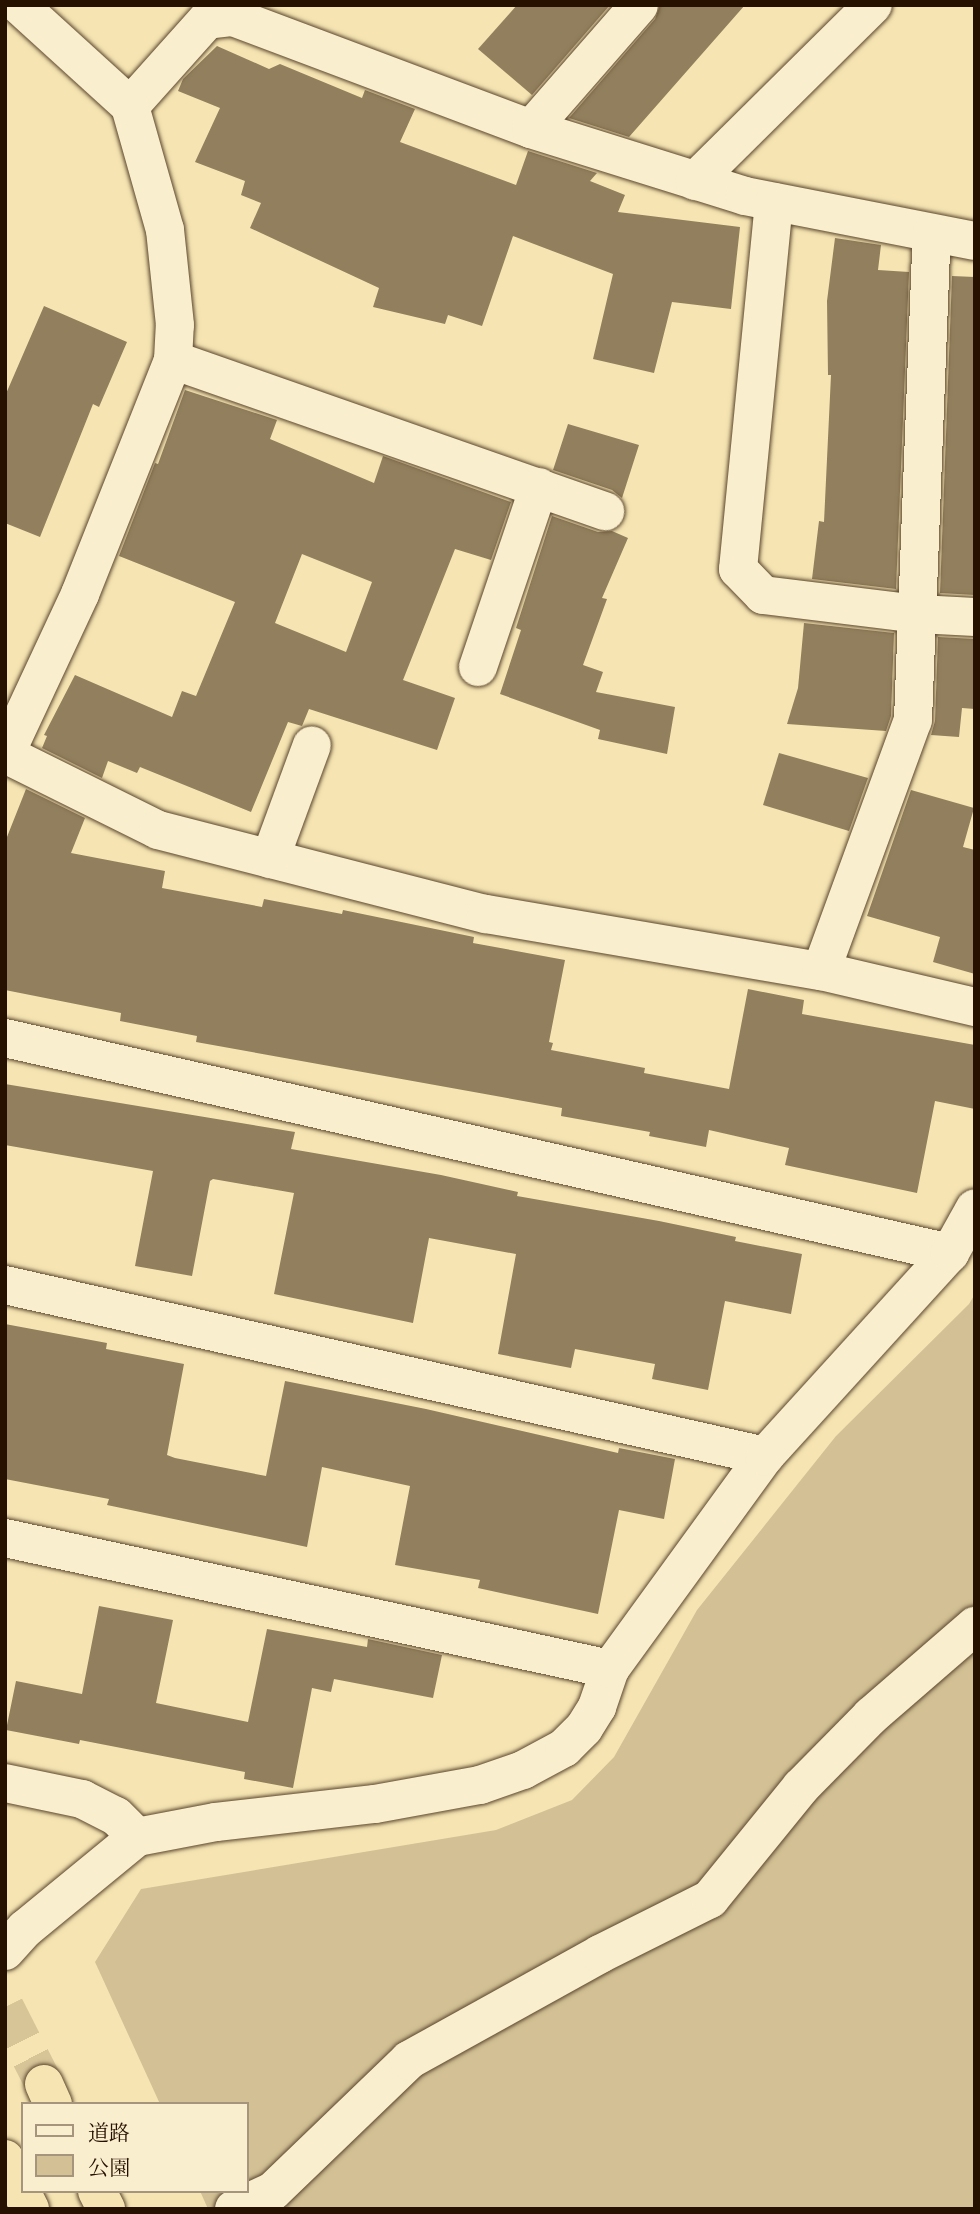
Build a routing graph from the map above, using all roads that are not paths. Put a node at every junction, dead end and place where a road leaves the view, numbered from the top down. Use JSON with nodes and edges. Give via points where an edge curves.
{"nodes":[{"id":1,"x":19,"y":5,"type":"edge"},
{"id":2,"x":639,"y":5,"type":"edge"},
{"id":3,"x":873,"y":5,"type":"edge"},
{"id":4,"x":130,"y":106,"type":"junction"},
{"id":5,"x":531,"y":129,"type":"junction"},
{"id":6,"x":695,"y":181,"type":"junction"},
{"id":7,"x":774,"y":202,"type":"junction"},
{"id":8,"x":932,"y":234,"type":"junction"},
{"id":9,"x":975,"y":241,"type":"edge"},
{"id":10,"x":173,"y":360,"type":"junction"},
{"id":11,"x":539,"y":488,"type":"junction"},
{"id":12,"x":605,"y":511,"type":"dead end"},
{"id":13,"x":918,"y":614,"type":"junction"},
{"id":14,"x":975,"y":617,"type":"edge"},
{"id":15,"x":478,"y":667,"type":"dead end"},
{"id":16,"x":312,"y":745,"type":"dead end"},
{"id":17,"x":5,"y":754,"type":"edge"},
{"id":18,"x":270,"y":859,"type":"junction"},
{"id":19,"x":821,"y":971,"type":"junction"},
{"id":20,"x":975,"y":1007,"type":"edge"},
{"id":21,"x":5,"y":1038,"type":"edge"},
{"id":22,"x":975,"y":1208,"type":"edge"},
{"id":23,"x":950,"y":1253,"type":"junction"},
{"id":24,"x":5,"y":1285,"type":"edge"},
{"id":25,"x":765,"y":1456,"type":"junction"},
{"id":26,"x":5,"y":1538,"type":"edge"},
{"id":27,"x":975,"y":1626,"type":"edge"},
{"id":28,"x":610,"y":1669,"type":"junction"},
{"id":29,"x":5,"y":1783,"type":"edge"},
{"id":30,"x":137,"y":1837,"type":"junction"},
{"id":31,"x":5,"y":1951,"type":"edge"},
{"id":32,"x":5,"y":2159,"type":"edge"},
{"id":33,"x":21,"y":2191,"type":"edge"},
{"id":34,"x":22,"y":2193,"type":"edge"},
{"id":35,"x":98,"y":2193,"type":"edge"},
{"id":36,"x":30,"y":2209,"type":"edge"},
{"id":37,"x":106,"y":2209,"type":"edge"},
{"id":38,"x":234,"y":2209,"type":"edge"}],
"edges":[{"from":1,"to":4,"type":"street"},
{"from":2,"to":5,"type":"street"},
{"from":3,"to":6,"type":"street"},
{"from":4,"to":5,"type":"street","via":[[207,20],[233,17]]},
{"from":4,"to":10,"type":"street","via":[[165,230],[175,325]]},
{"from":5,"to":6,"type":"street"},
{"from":6,"to":7,"type":"street"},
{"from":7,"to":8,"type":"street"},
{"from":7,"to":13,"type":"street","via":[[738,569],[763,595]]},
{"from":8,"to":9,"type":"street"},
{"from":8,"to":13,"type":"street"},
{"from":10,"to":11,"type":"street"},
{"from":10,"to":17,"type":"street","via":[[80,594]]},
{"from":11,"to":12,"type":"street"},
{"from":11,"to":15,"type":"street"},
{"from":13,"to":14,"type":"street"},
{"from":13,"to":19,"type":"street","via":[[913,720]]},
{"from":16,"to":18,"type":"street"},
{"from":17,"to":18,"type":"street","via":[[158,830]]},
{"from":18,"to":19,"type":"street","via":[[486,914]]},
{"from":19,"to":20,"type":"street"},
{"from":21,"to":23,"type":"street"},
{"from":22,"to":23,"type":"street"},
{"from":23,"to":25,"type":"street"},
{"from":24,"to":25,"type":"street"},
{"from":25,"to":28,"type":"street"},
{"from":26,"to":28,"type":"street"},
{"from":27,"to":38,"type":"street","via":[[871,1716],[810,1778],[710,1899],[409,2060],[273,2191]]},
{"from":28,"to":30,"type":"street","via":[[584,1728],[564,1748],[501,1778],[375,1804],[216,1822]]},
{"from":29,"to":30,"type":"street","via":[[82,1799],[116,1816]]},
{"from":30,"to":31,"type":"street","via":[[25,1929]]},
{"from":32,"to":33,"type":"highway"},
{"from":34,"to":36,"type":"highway"},
{"from":35,"to":37,"type":"highway"}]}
